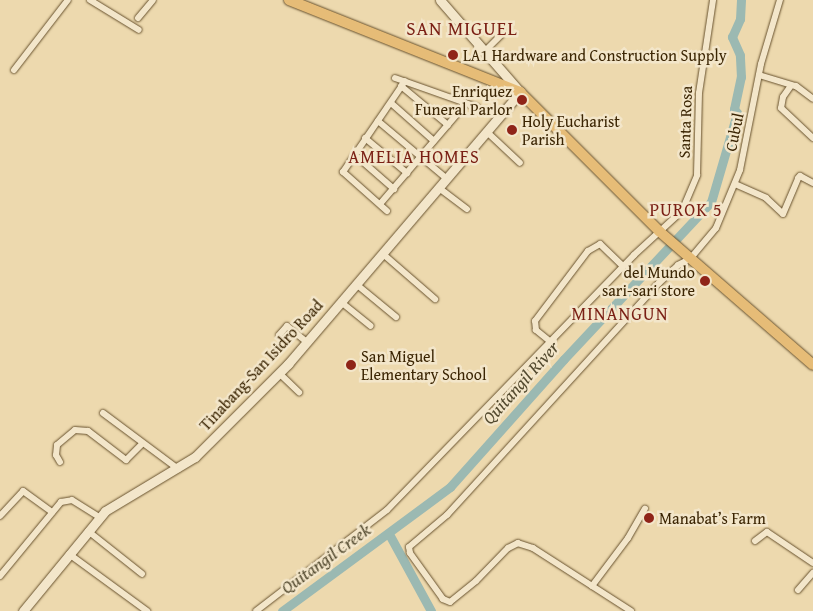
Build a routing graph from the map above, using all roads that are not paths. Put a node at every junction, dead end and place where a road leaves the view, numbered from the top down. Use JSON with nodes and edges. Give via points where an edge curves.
{"nodes":[{"id":1,"x":68,"y":0,"type":"edge"},
{"id":2,"x":90,"y":0,"type":"edge"},
{"id":3,"x":153,"y":0,"type":"edge"},
{"id":4,"x":289,"y":0,"type":"edge"},
{"id":5,"x":440,"y":0,"type":"edge"},
{"id":6,"x":713,"y":0,"type":"edge"},
{"id":7,"x":780,"y":0,"type":"edge"},
{"id":8,"x":138,"y":18,"type":"dead end"},
{"id":9,"x":138,"y":30,"type":"dead end"},
{"id":10,"x":503,"y":33,"type":"dead end"},
{"id":11,"x":486,"y":50,"type":"junction"},
{"id":12,"x":14,"y":70,"type":"dead end"},
{"id":13,"x":759,"y":75,"type":"junction"},
{"id":14,"x":395,"y":78,"type":"dead end"},
{"id":15,"x":403,"y":83,"type":"junction"},
{"id":16,"x":790,"y":87,"type":"junction"},
{"id":17,"x":520,"y":92,"type":"junction"},
{"id":18,"x":813,"y":99,"type":"edge"},
{"id":19,"x":391,"y":103,"type":"junction"},
{"id":20,"x":465,"y":105,"type":"junction"},
{"id":21,"x":477,"y":107,"type":"dead end"},
{"id":22,"x":378,"y":121,"type":"junction"},
{"id":23,"x":448,"y":125,"type":"junction"},
{"id":24,"x":487,"y":132,"type":"junction"},
{"id":25,"x":365,"y":138,"type":"junction"},
{"id":26,"x":813,"y":138,"type":"edge"},
{"id":27,"x":434,"y":141,"type":"junction"},
{"id":28,"x":355,"y":155,"type":"junction"},
{"id":29,"x":420,"y":157,"type":"junction"},
{"id":30,"x":520,"y":163,"type":"dead end"},
{"id":31,"x":407,"y":173,"type":"junction"},
{"id":32,"x":446,"y":178,"type":"junction"},
{"id":33,"x":813,"y":183,"type":"edge"},
{"id":34,"x":735,"y":184,"type":"junction"},
{"id":35,"x":394,"y":188,"type":"junction"},
{"id":36,"x":440,"y":188,"type":"junction"},
{"id":37,"x":380,"y":204,"type":"junction"},
{"id":38,"x":467,"y":209,"type":"dead end"},
{"id":39,"x":387,"y":211,"type":"dead end"},
{"id":40,"x":663,"y":235,"type":"junction"},
{"id":41,"x":383,"y":254,"type":"junction"},
{"id":42,"x":688,"y":257,"type":"junction"},
{"id":43,"x":623,"y":266,"type":"junction"},
{"id":44,"x":356,"y":284,"type":"junction"},
{"id":45,"x":435,"y":299,"type":"dead end"},
{"id":46,"x":341,"y":302,"type":"junction"},
{"id":47,"x":396,"y":317,"type":"dead end"},
{"id":48,"x":371,"y":326,"type":"dead end"},
{"id":49,"x":279,"y":335,"type":"dead end"},
{"id":50,"x":307,"y":342,"type":"junction"},
{"id":51,"x":552,"y":343,"type":"junction"},
{"id":52,"x":813,"y":365,"type":"edge"},
{"id":53,"x":279,"y":373,"type":"junction"},
{"id":54,"x":299,"y":392,"type":"dead end"},
{"id":55,"x":103,"y":413,"type":"dead end"},
{"id":56,"x":142,"y":444,"type":"junction"},
{"id":57,"x":60,"y":462,"type":"dead end"},
{"id":58,"x":178,"y":469,"type":"junction"},
{"id":59,"x":646,"y":508,"type":"dead end"},
{"id":60,"x":52,"y":512,"type":"junction"},
{"id":61,"x":0,"y":516,"type":"edge"},
{"id":62,"x":99,"y":517,"type":"junction"},
{"id":63,"x":88,"y":531,"type":"junction"},
{"id":64,"x":755,"y":541,"type":"dead end"},
{"id":65,"x":68,"y":554,"type":"junction"},
{"id":66,"x":813,"y":563,"type":"edge"},
{"id":67,"x":813,"y":573,"type":"edge"},
{"id":68,"x":142,"y":574,"type":"dead end"},
{"id":69,"x":0,"y":576,"type":"edge"},
{"id":70,"x":592,"y":586,"type":"junction"},
{"id":71,"x":798,"y":590,"type":"dead end"},
{"id":72,"x":23,"y":611,"type":"edge"},
{"id":73,"x":147,"y":611,"type":"edge"},
{"id":74,"x":256,"y":611,"type":"edge"},
{"id":75,"x":631,"y":611,"type":"edge"}],
"edges":[{"from":1,"to":12,"type":"street"},
{"from":2,"to":9,"type":"street"},
{"from":3,"to":8,"type":"street"},
{"from":4,"to":17,"type":"main road"},
{"from":5,"to":11,"type":"street"},
{"from":6,"to":40,"type":"street","name":"Santa Rosa","via":[[699,93],[697,175],[682,211]]},
{"from":7,"to":13,"type":"street","name":"Cubul"},
{"from":10,"to":11,"type":"street"},
{"from":11,"to":17,"type":"street"},
{"from":13,"to":16,"type":"street"},
{"from":13,"to":34,"type":"street","name":"Cubul"},
{"from":14,"to":15,"type":"street"},
{"from":15,"to":19,"type":"street"},
{"from":15,"to":20,"type":"street"},
{"from":15,"to":23,"type":"street"},
{"from":16,"to":18,"type":"street","via":[[796,86]]},
{"from":16,"to":26,"type":"street","via":[[781,108]]},
{"from":17,"to":24,"type":"street","name":"Tinabang-San Isidro Road"},
{"from":17,"to":40,"type":"main road"},
{"from":19,"to":22,"type":"street"},
{"from":19,"to":27,"type":"street"},
{"from":20,"to":21,"type":"street"},
{"from":20,"to":23,"type":"street"},
{"from":22,"to":25,"type":"street"},
{"from":22,"to":29,"type":"street"},
{"from":23,"to":27,"type":"street"},
{"from":24,"to":30,"type":"street"},
{"from":24,"to":32,"type":"street","name":"Tinabang-San Isidro Road"},
{"from":25,"to":28,"type":"street"},
{"from":25,"to":31,"type":"street"},
{"from":27,"to":29,"type":"street"},
{"from":28,"to":35,"type":"street"},
{"from":28,"to":37,"type":"street","via":[[344,174]]},
{"from":29,"to":31,"type":"street"},
{"from":29,"to":32,"type":"street"},
{"from":31,"to":35,"type":"street"},
{"from":32,"to":36,"type":"street","name":"Tinabang-San Isidro Road"},
{"from":33,"to":34,"type":"street","via":[[798,178],[783,214],[766,198]]},
{"from":34,"to":42,"type":"street","name":"Cubul","via":[[716,228]]},
{"from":35,"to":37,"type":"street"},
{"from":36,"to":38,"type":"street"},
{"from":36,"to":41,"type":"street","name":"Tinabang-San Isidro Road"},
{"from":37,"to":39,"type":"street"},
{"from":40,"to":42,"type":"main road"},
{"from":40,"to":43,"type":"street","name":"Santa Rosa"},
{"from":41,"to":44,"type":"street","name":"Tinabang-San Isidro Road"},
{"from":41,"to":45,"type":"street"},
{"from":42,"to":52,"type":"main road"},
{"from":42,"to":70,"type":"street","via":[[659,283],[447,516],[411,542],[410,553],[442,599],[450,602],[508,548],[518,544],[532,548]]},
{"from":43,"to":51,"type":"street","name":"Santa Rosa"},
{"from":43,"to":51,"type":"street","via":[[600,244],[588,251],[535,321],[536,330]]},
{"from":44,"to":46,"type":"street","name":"Tinabang-San Isidro Road"},
{"from":44,"to":47,"type":"street"},
{"from":46,"to":48,"type":"street"},
{"from":46,"to":50,"type":"street","name":"Tinabang-San Isidro Road"},
{"from":49,"to":50,"type":"street","via":[[288,327]]},
{"from":50,"to":53,"type":"street","name":"Tinabang-San Isidro Road"},
{"from":51,"to":74,"type":"street","name":"Santa Rosa","via":[[387,510]]},
{"from":53,"to":54,"type":"street"},
{"from":53,"to":58,"type":"street","name":"Tinabang-San Isidro Road","via":[[195,457]]},
{"from":55,"to":56,"type":"street"},
{"from":56,"to":57,"type":"street","via":[[126,460],[88,431],[75,430],[57,445],[56,455]]},
{"from":56,"to":58,"type":"street"},
{"from":58,"to":62,"type":"street","name":"Tinabang-San Isidro Road","via":[[120,499]]},
{"from":59,"to":70,"type":"street"},
{"from":60,"to":61,"type":"street","via":[[23,490]]},
{"from":60,"to":62,"type":"street","via":[[66,499],[83,505]]},
{"from":60,"to":69,"type":"street"},
{"from":62,"to":63,"type":"street","name":"Tinabang-San Isidro Road"},
{"from":63,"to":65,"type":"street","name":"Tinabang-San Isidro Road"},
{"from":63,"to":68,"type":"street"},
{"from":64,"to":66,"type":"street","via":[[767,532]]},
{"from":65,"to":72,"type":"street","name":"Tinabang-San Isidro Road"},
{"from":65,"to":73,"type":"street"},
{"from":67,"to":71,"type":"street"},
{"from":70,"to":75,"type":"street"}]}
